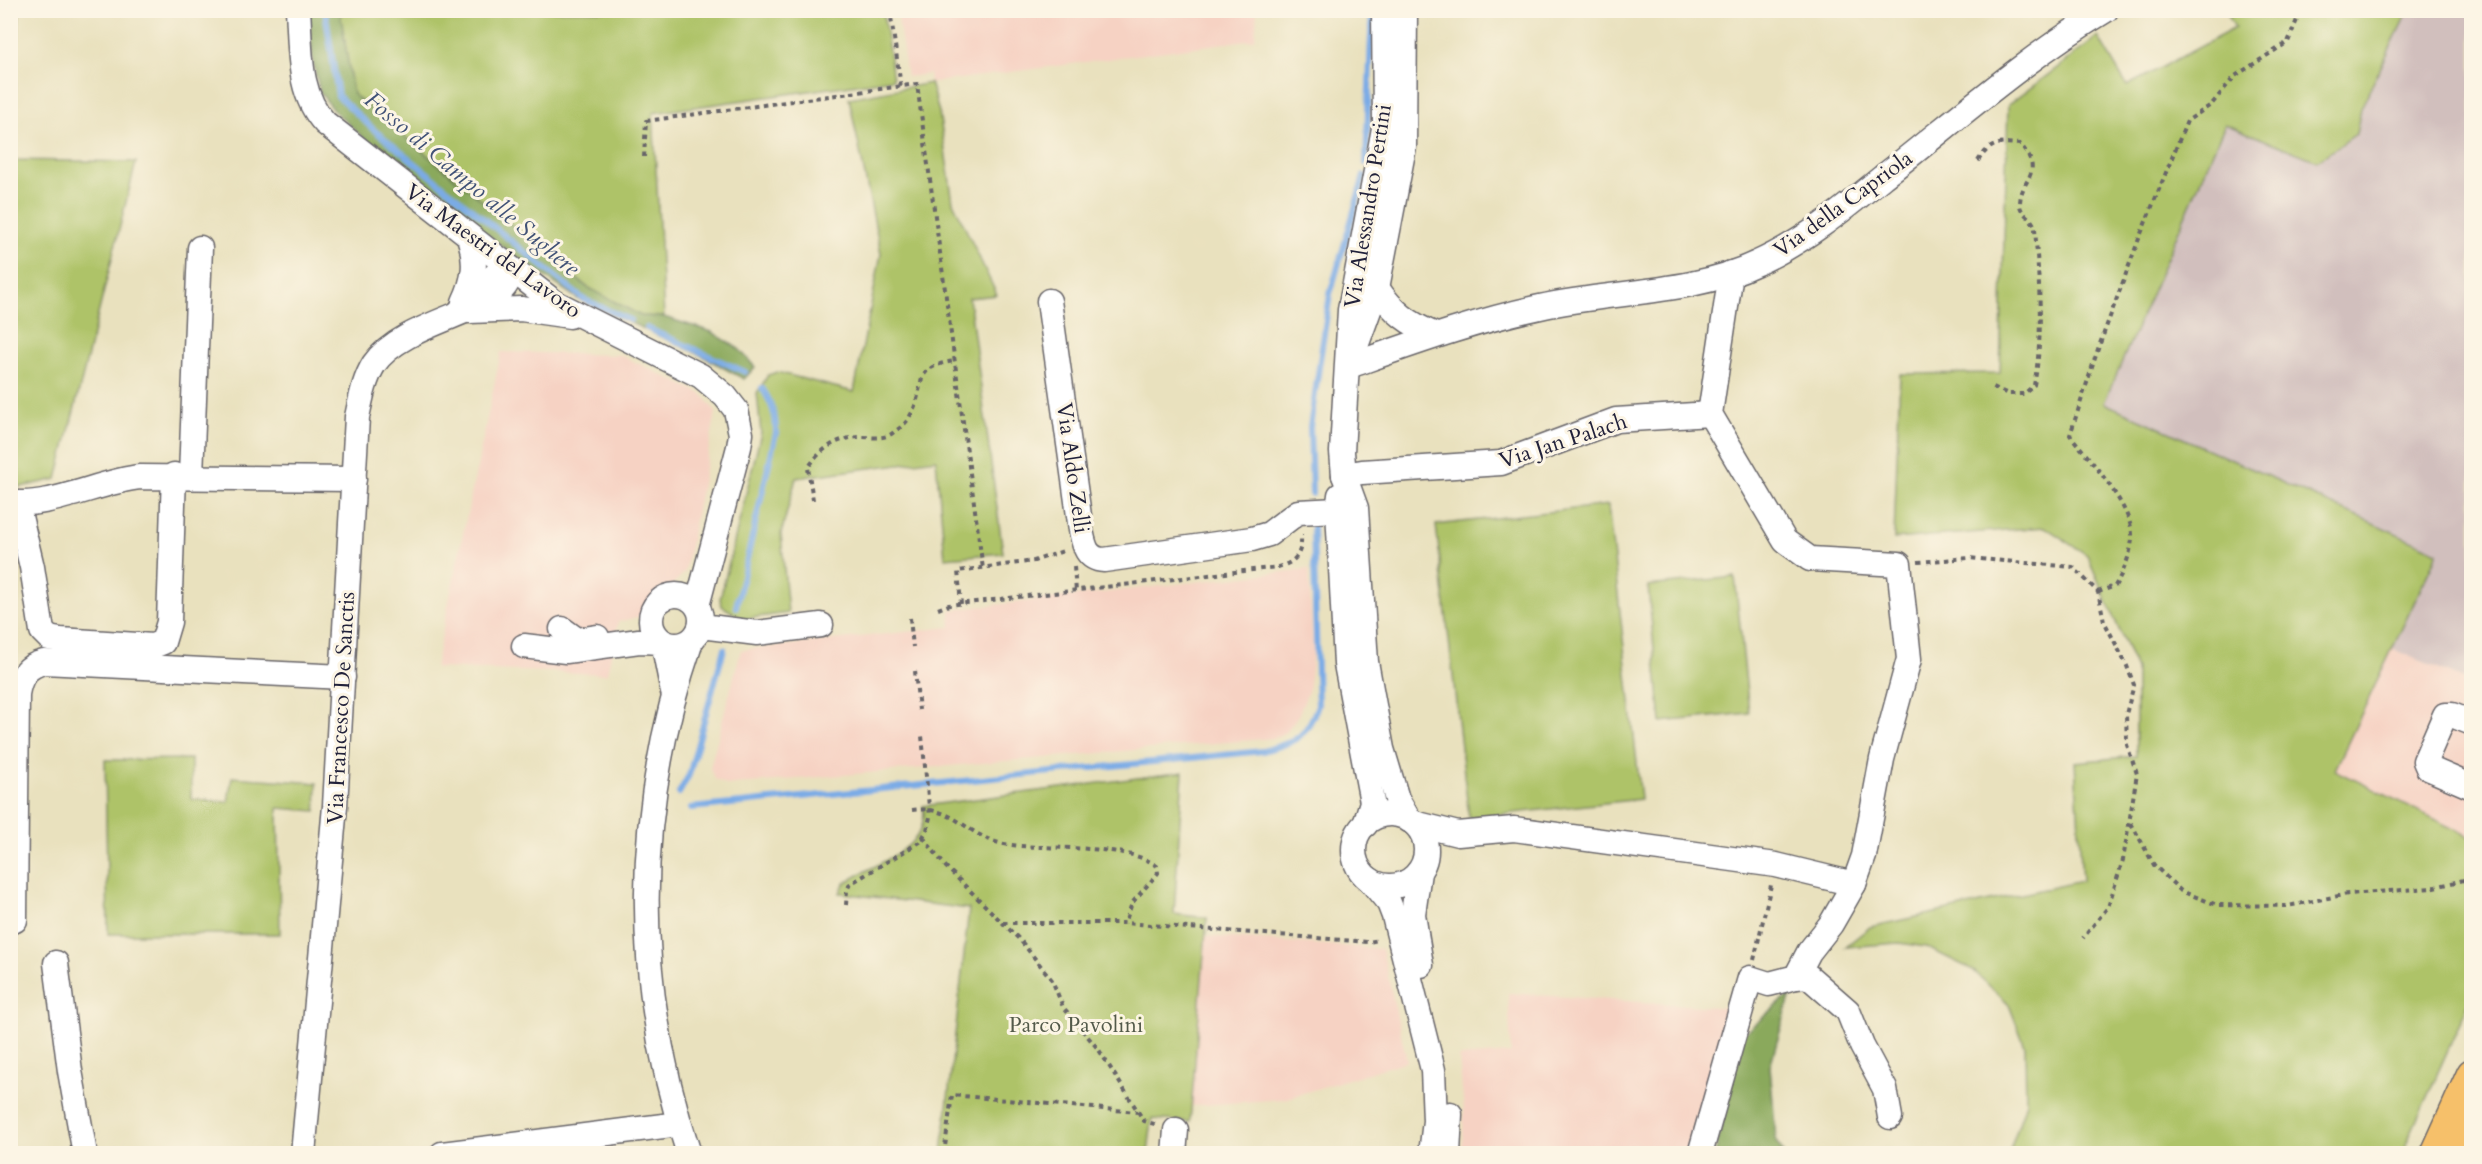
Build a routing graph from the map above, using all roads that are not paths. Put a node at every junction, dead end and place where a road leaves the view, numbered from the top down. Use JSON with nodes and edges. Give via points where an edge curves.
{"nodes":[{"id":1,"x":298,"y":10,"type":"edge"},
{"id":2,"x":1384,"y":10,"type":"edge"},
{"id":3,"x":1405,"y":10,"type":"edge"},
{"id":4,"x":2106,"y":10,"type":"edge"},
{"id":5,"x":468,"y":237,"type":"junction"},
{"id":6,"x":200,"y":248,"type":"dead end"},
{"id":7,"x":510,"y":270,"type":"junction"},
{"id":8,"x":1731,"y":273,"type":"junction"},
{"id":9,"x":1377,"y":288,"type":"junction"},
{"id":10,"x":1049,"y":302,"type":"dead end"},
{"id":11,"x":459,"y":312,"type":"junction"},
{"id":12,"x":582,"y":318,"type":"junction"},
{"id":13,"x":1436,"y":335,"type":"junction"},
{"id":14,"x":1349,"y":366,"type":"junction"},
{"id":15,"x":1710,"y":414,"type":"junction"},
{"id":16,"x":183,"y":475,"type":"junction"},
{"id":17,"x":1344,"y":475,"type":"junction"},
{"id":18,"x":354,"y":479,"type":"junction"},
{"id":19,"x":14,"y":503,"type":"edge"},
{"id":20,"x":1338,"y":510,"type":"junction"},
{"id":21,"x":710,"y":551,"type":"junction"},
{"id":22,"x":670,"y":595,"type":"junction"},
{"id":23,"x":650,"y":619,"type":"junction"},
{"id":24,"x":696,"y":624,"type":"junction"},
{"id":25,"x":821,"y":625,"type":"dead end"},
{"id":26,"x":562,"y":629,"type":"dead end"},
{"id":27,"x":663,"y":642,"type":"junction"},
{"id":28,"x":524,"y":645,"type":"dead end"},
{"id":29,"x":343,"y":677,"type":"junction"},
{"id":30,"x":673,"y":692,"type":"junction"},
{"id":31,"x":2472,"y":723,"type":"edge"},
{"id":32,"x":2472,"y":787,"type":"edge"},
{"id":33,"x":1411,"y":821,"type":"junction"},
{"id":34,"x":1365,"y":825,"type":"junction"},
{"id":35,"x":1458,"y":834,"type":"junction"},
{"id":36,"x":1422,"y":864,"type":"junction"},
{"id":37,"x":1370,"y":880,"type":"junction"},
{"id":38,"x":1854,"y":884,"type":"junction"},
{"id":39,"x":15,"y":920,"type":"dead end"},
{"id":40,"x":56,"y":963,"type":"dead end"},
{"id":41,"x":1796,"y":976,"type":"junction"},
{"id":42,"x":2472,"y":1074,"type":"edge"},
{"id":43,"x":1890,"y":1117,"type":"dead end"},
{"id":44,"x":679,"y":1124,"type":"junction"},
{"id":45,"x":1176,"y":1130,"type":"road end"},
{"id":46,"x":2472,"y":1138,"type":"edge"},
{"id":47,"x":86,"y":1154,"type":"edge"},
{"id":48,"x":303,"y":1154,"type":"edge"},
{"id":49,"x":442,"y":1154,"type":"edge"},
{"id":50,"x":689,"y":1154,"type":"edge"},
{"id":51,"x":1174,"y":1154,"type":"edge"},
{"id":52,"x":1431,"y":1154,"type":"edge"},
{"id":53,"x":1449,"y":1154,"type":"edge"},
{"id":54,"x":1700,"y":1154,"type":"edge"},
{"id":55,"x":2436,"y":1154,"type":"edge"},
{"id":56,"x":2465,"y":1154,"type":"edge"}],
"edges":[{"from":1,"to":5,"type":"street","name":"Via Maestri del Lavoro","via":[[303,76],[312,109]]},
{"from":2,"to":14,"type":"street","name":"Via Alessandro Pertini","via":[[1385,123],[1350,310]]},
{"from":3,"to":9,"type":"street","name":"Via Alessandro Pertini","via":[[1404,147]]},
{"from":4,"to":8,"type":"street","name":"Via della Capriola","via":[[2055,44],[1822,224],[1781,252]]},
{"from":5,"to":7,"type":"street","name":"Via Maestri del Lavoro"},
{"from":5,"to":11,"type":"street","via":[[474,273]]},
{"from":6,"to":16,"type":"street"},
{"from":7,"to":11,"type":"street","name":"Via Francesco De Sanctis","via":[[502,290]]},
{"from":7,"to":12,"type":"street","name":"Via Maestri del Lavoro"},
{"from":8,"to":13,"type":"street","name":"Via della Capriola","via":[[1710,280],[1541,307]]},
{"from":8,"to":15,"type":"street"},
{"from":9,"to":13,"type":"street","via":[[1403,319]]},
{"from":9,"to":14,"type":"street","name":"Via Alessandro Pertini"},
{"from":10,"to":20,"type":"street","name":"Via Aldo Zelli","via":[[1081,530],[1088,553],[1104,560],[1252,539],[1269,534],[1298,512]]},
{"from":11,"to":12,"type":"street","name":"Via Francesco De Sanctis","via":[[520,309]]},
{"from":11,"to":18,"type":"street","name":"Via Francesco De Sanctis","via":[[407,335],[375,364],[363,390],[357,417]]},
{"from":12,"to":21,"type":"street","name":"Via Maestri del Lavoro","via":[[701,376],[726,396],[736,410],[741,434],[739,447]]},
{"from":13,"to":14,"type":"street","name":"Via della Capriola"},
{"from":14,"to":17,"type":"street","name":"Via Alessandro Pertini","via":[[1342,426]]},
{"from":15,"to":17,"type":"street","name":"Via Jan Palach","via":[[1616,420],[1501,463]]},
{"from":15,"to":38,"type":"street","via":[[1785,541],[1810,559],[1899,564],[1909,658],[1882,759],[1864,856]]},
{"from":16,"to":18,"type":"street"},
{"from":16,"to":19,"type":"street","via":[[122,479],[41,501]]},
{"from":16,"to":19,"type":"street","via":[[169,622],[163,642],[153,645],[60,640],[49,638],[42,631],[32,567]]},
{"from":17,"to":20,"type":"street","name":"Via Alessandro Pertini"},
{"from":17,"to":33,"type":"street","name":"Via Alessandro Pertini","via":[[1356,508],[1361,626],[1382,749],[1397,799]]},
{"from":18,"to":29,"type":"street","name":"Via Francesco De Sanctis"},
{"from":20,"to":34,"type":"street","name":"Via Alessandro Pertini","via":[[1346,664],[1372,802]]},
{"from":21,"to":22,"type":"street","name":"Via Maestri del Lavoro"},
{"from":21,"to":24,"type":"street","name":"Via Maestri del Lavoro"},
{"from":22,"to":23,"type":"street","name":"Via Maestri del Lavoro","via":[[654,606]]},
{"from":22,"to":24,"type":"street","via":[[685,596]]},
{"from":23,"to":26,"type":"street","via":[[619,633],[577,640]]},
{"from":23,"to":27,"type":"street","via":[[653,632]]},
{"from":24,"to":25,"type":"street","via":[[758,633]]},
{"from":24,"to":27,"type":"street","via":[[682,645]]},
{"from":24,"to":30,"type":"street","name":"Via Maestri del Lavoro"},
{"from":27,"to":28,"type":"street","via":[[639,641],[566,651]]},
{"from":27,"to":30,"type":"street"},
{"from":29,"to":39,"type":"street","via":[[44,662],[27,670],[17,694]]},
{"from":29,"to":48,"type":"street","name":"Via Francesco De Sanctis","via":[[327,919]]},
{"from":30,"to":44,"type":"street","name":"Via Maestri del Lavoro","via":[[652,798],[646,879],[648,946],[658,1034]]},
{"from":31,"to":32,"type":"street","via":[[2445,715],[2425,761],[2428,768]]},
{"from":33,"to":34,"type":"street","via":[[1391,814]]},
{"from":33,"to":35,"type":"street"},
{"from":33,"to":36,"type":"street","via":[[1424,838]]},
{"from":34,"to":37,"type":"street","via":[[1354,850],[1356,864]]},
{"from":35,"to":36,"type":"street"},
{"from":35,"to":38,"type":"street","via":[[1514,829],[1776,865]]},
{"from":36,"to":37,"type":"street","via":[[1410,880],[1399,885],[1380,885]]},
{"from":36,"to":53,"type":"street","via":[[1413,902],[1414,926],[1447,1073]]},
{"from":37,"to":52,"type":"street","via":[[1389,903],[1433,1070],[1435,1121]]},
{"from":38,"to":41,"type":"street"},
{"from":40,"to":47,"type":"street"},
{"from":41,"to":43,"type":"street","via":[[1808,976],[1848,1011],[1885,1089]]},
{"from":41,"to":54,"type":"street","via":[[1769,984],[1750,978]]},
{"from":42,"to":55,"type":"main road"},
{"from":44,"to":49,"type":"street"},
{"from":44,"to":50,"type":"street","name":"Via Maestri del Lavoro"},
{"from":45,"to":51,"type":"street"},
{"from":46,"to":56,"type":"main road"}]}
